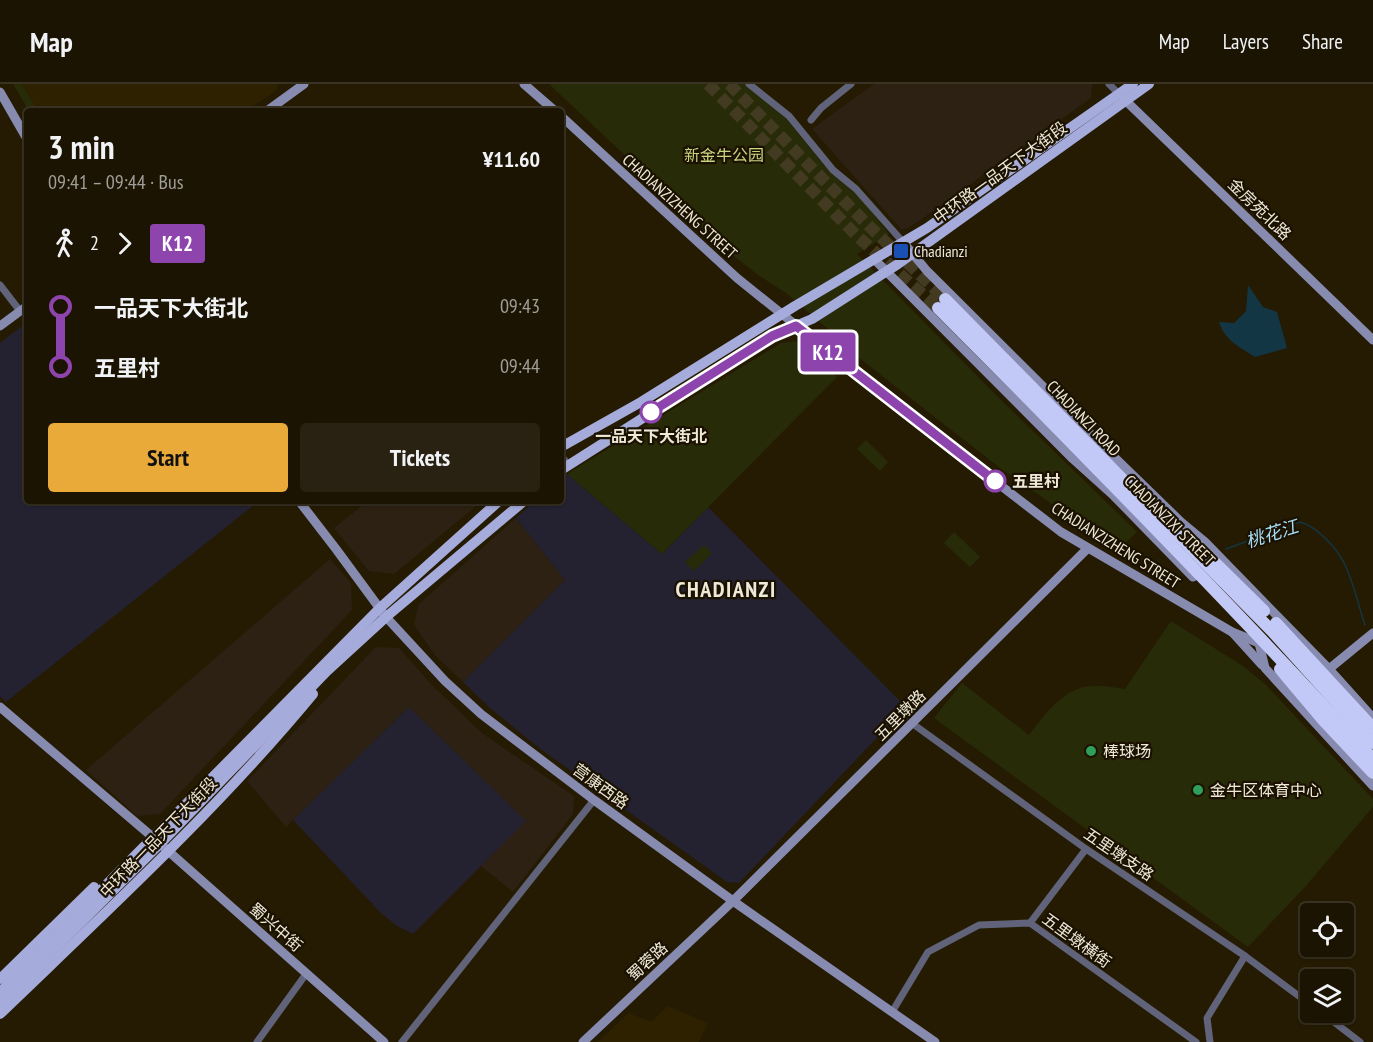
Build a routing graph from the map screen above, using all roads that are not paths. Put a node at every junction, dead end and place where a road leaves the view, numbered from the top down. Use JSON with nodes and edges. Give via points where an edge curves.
{"nodes":[{"id":1,"x":304,"y":84,"type":"edge"},
{"id":2,"x":524,"y":84,"type":"edge"},
{"id":3,"x":749,"y":84,"type":"edge"},
{"id":4,"x":851,"y":84,"type":"edge"},
{"id":5,"x":1109,"y":84,"type":"edge"},
{"id":6,"x":1133,"y":84,"type":"edge"},
{"id":7,"x":1149,"y":84,"type":"edge"},
{"id":8,"x":293,"y":88,"type":"edge"},
{"id":9,"x":0,"y":93,"type":"edge"},
{"id":10,"x":1122,"y":97,"type":"junction"},
{"id":11,"x":271,"y":108,"type":"edge"},
{"id":12,"x":552,"y":108,"type":"edge"},
{"id":13,"x":811,"y":120,"type":"dead end"},
{"id":14,"x":564,"y":123,"type":"edge"},
{"id":15,"x":24,"y":134,"type":"edge"},
{"id":16,"x":903,"y":242,"type":"junction"},
{"id":17,"x":912,"y":254,"type":"junction"},
{"id":18,"x":874,"y":259,"type":"junction"},
{"id":19,"x":885,"y":271,"type":"junction"},
{"id":20,"x":0,"y":285,"type":"edge"},
{"id":21,"x":941,"y":304,"type":"joint"},
{"id":22,"x":23,"y":308,"type":"edge"},
{"id":23,"x":782,"y":314,"type":"junction"},
{"id":24,"x":0,"y":326,"type":"edge"},
{"id":25,"x":796,"y":326,"type":"junction"},
{"id":26,"x":1373,"y":340,"type":"edge"},
{"id":27,"x":564,"y":445,"type":"edge"},
{"id":28,"x":564,"y":462,"type":"edge"},
{"id":29,"x":1107,"y":465,"type":"junction"},
{"id":30,"x":300,"y":504,"type":"edge"},
{"id":31,"x":496,"y":504,"type":"edge"},
{"id":32,"x":520,"y":504,"type":"edge"},
{"id":33,"x":1160,"y":518,"type":"junction"},
{"id":34,"x":1181,"y":522,"type":"junction"},
{"id":35,"x":1087,"y":549,"type":"junction"},
{"id":36,"x":383,"y":612,"type":"junction"},
{"id":37,"x":1232,"y":632,"type":"junction"},
{"id":38,"x":1373,"y":633,"type":"edge"},
{"id":39,"x":1261,"y":641,"type":"junction"},
{"id":40,"x":1265,"y":668,"type":"junction"},
{"id":41,"x":1329,"y":669,"type":"junction"},
{"id":42,"x":322,"y":670,"type":"junction"},
{"id":43,"x":289,"y":704,"type":"junction"},
{"id":44,"x":0,"y":707,"type":"edge"},
{"id":45,"x":1373,"y":718,"type":"edge"},
{"id":46,"x":913,"y":724,"type":"junction"},
{"id":47,"x":1373,"y":728,"type":"edge"},
{"id":48,"x":1373,"y":743,"type":"edge"},
{"id":49,"x":1373,"y":759,"type":"edge"},
{"id":50,"x":1373,"y":773,"type":"edge"},
{"id":51,"x":1373,"y":786,"type":"edge"},
{"id":52,"x":594,"y":800,"type":"junction"},
{"id":53,"x":148,"y":834,"type":"junction"},
{"id":54,"x":1086,"y":849,"type":"junction"},
{"id":55,"x":167,"y":852,"type":"junction"},
{"id":56,"x":733,"y":901,"type":"junction"},
{"id":57,"x":1030,"y":923,"type":"junction"},
{"id":58,"x":1245,"y":956,"type":"junction"},
{"id":59,"x":306,"y":974,"type":"junction"},
{"id":60,"x":0,"y":979,"type":"edge"},
{"id":61,"x":0,"y":992,"type":"edge"},
{"id":62,"x":1300,"y":997,"type":"edge"},
{"id":63,"x":0,"y":1003,"type":"edge"},
{"id":64,"x":892,"y":1012,"type":"junction"},
{"id":65,"x":0,"y":1014,"type":"edge"},
{"id":66,"x":1335,"y":1023,"type":"edge"},
{"id":67,"x":257,"y":1042,"type":"edge"},
{"id":68,"x":384,"y":1042,"type":"edge"},
{"id":69,"x":402,"y":1042,"type":"edge"},
{"id":70,"x":583,"y":1042,"type":"edge"},
{"id":71,"x":935,"y":1042,"type":"edge"},
{"id":72,"x":1196,"y":1042,"type":"edge"},
{"id":73,"x":1210,"y":1042,"type":"edge"},
{"id":74,"x":1360,"y":1042,"type":"edge"}],
"edges":[{"from":1,"to":8,"type":"street"},
{"from":2,"to":12,"type":"street"},
{"from":3,"to":16,"type":"street","via":[[789,116],[833,170],[856,189]]},
{"from":4,"to":13,"type":"street"},
{"from":5,"to":10,"type":"street"},
{"from":6,"to":10,"type":"main road","name":"中环路一品天下大街段"},
{"from":7,"to":10,"type":"main road","name":"中环路一品天下大街段"},
{"from":8,"to":11,"type":"street"},
{"from":9,"to":15,"type":"street"},
{"from":10,"to":16,"type":"main road","name":"中环路一品天下大街段"},
{"from":10,"to":17,"type":"main road","name":"中环路一品天下大街段"},
{"from":10,"to":26,"type":"street","name":"金房苑北路"},
{"from":14,"to":23,"type":"street","name":"CHADIANZIZHENG STREET"},
{"from":16,"to":17,"type":"street"},
{"from":16,"to":18,"type":"main road","name":"中环路一品天下大街段"},
{"from":17,"to":19,"type":"main road","name":"中环路一品天下大街段"},
{"from":17,"to":34,"type":"street"},
{"from":18,"to":19,"type":"street"},
{"from":18,"to":23,"type":"main road","name":"中环路一品天下大街段"},
{"from":19,"to":25,"type":"main road","name":"中环路一品天下大街段"},
{"from":19,"to":39,"type":"street"},
{"from":20,"to":22,"type":"street"},
{"from":21,"to":29,"type":"highway","name":"CHADIANZI ROAD"},
{"from":21,"to":39,"type":"highway","name":"CHADIANZIXI STREET"},
{"from":22,"to":24,"type":"street"},
{"from":23,"to":25,"type":"street","name":"CHADIANZIZHENG STREET"},
{"from":23,"to":27,"type":"main road","name":"中环路一品天下大街段"},
{"from":25,"to":28,"type":"main road","name":"中环路一品天下大街段","via":[[772,336]]},
{"from":25,"to":35,"type":"street","name":"CHADIANZIZHENG STREET"},
{"from":29,"to":33,"type":"highway","name":"CHADIANZI ROAD"},
{"from":29,"to":34,"type":"street"},
{"from":30,"to":36,"type":"street","name":"营康西路"},
{"from":31,"to":36,"type":"main road","name":"中环路一品天下大街段"},
{"from":32,"to":36,"type":"main road","name":"中环路一品天下大街段"},
{"from":33,"to":47,"type":"highway","via":[[1213,558]]},
{"from":33,"to":48,"type":"highway","name":"CHADIANZI ROAD","via":[[1272,631]]},
{"from":34,"to":41,"type":"street"},
{"from":35,"to":37,"type":"street","name":"CHADIANZIZHENG STREET"},
{"from":35,"to":46,"type":"street","name":"五里墩路"},
{"from":36,"to":42,"type":"main road","name":"中环路一品天下大街段"},
{"from":36,"to":52,"type":"street","name":"营康西路","via":[[445,681],[481,714]]},
{"from":37,"to":39,"type":"street","name":"CHADIANZIZHENG STREET"},
{"from":37,"to":40,"type":"street"},
{"from":38,"to":41,"type":"street"},
{"from":39,"to":40,"type":"street"},
{"from":39,"to":49,"type":"highway","name":"CHADIANZIXI STREET"},
{"from":39,"to":50,"type":"highway","via":[[1323,720]]},
{"from":40,"to":51,"type":"street"},
{"from":41,"to":45,"type":"street"},
{"from":42,"to":43,"type":"main road","name":"中环路一品天下大街段"},
{"from":42,"to":53,"type":"main road","name":"中环路一品天下大街段","via":[[297,682]]},
{"from":42,"to":55,"type":"main road","name":"中环路一品天下大街段","via":[[314,693],[293,718]]},
{"from":43,"to":61,"type":"main road"},
{"from":43,"to":63,"type":"main road","via":[[164,840]]},
{"from":44,"to":53,"type":"street","name":"蜀兴中街"},
{"from":46,"to":54,"type":"street","name":"五里墩支路"},
{"from":46,"to":56,"type":"street","name":"五里墩路"},
{"from":52,"to":56,"type":"street","name":"营康西路"},
{"from":52,"to":69,"type":"street"},
{"from":53,"to":55,"type":"street","name":"蜀兴中街"},
{"from":53,"to":60,"type":"main road","name":"中环路一品天下大街段"},
{"from":54,"to":57,"type":"street"},
{"from":54,"to":58,"type":"street","name":"五里墩支路"},
{"from":55,"to":59,"type":"street","name":"蜀兴中街"},
{"from":55,"to":65,"type":"main road","name":"中环路一品天下大街段"},
{"from":56,"to":64,"type":"street","name":"营康西路"},
{"from":56,"to":70,"type":"street","name":"蜀蓉路"},
{"from":57,"to":64,"type":"street","name":"五里墩横街","via":[[980,925],[928,952]]},
{"from":57,"to":72,"type":"street","name":"五里墩横街"},
{"from":58,"to":62,"type":"street","name":"五里墩支路"},
{"from":58,"to":73,"type":"street","via":[[1207,1018]]},
{"from":59,"to":67,"type":"street"},
{"from":59,"to":68,"type":"street","name":"蜀兴中街"},
{"from":64,"to":71,"type":"street","name":"营康西路"},
{"from":66,"to":74,"type":"street"}]}
